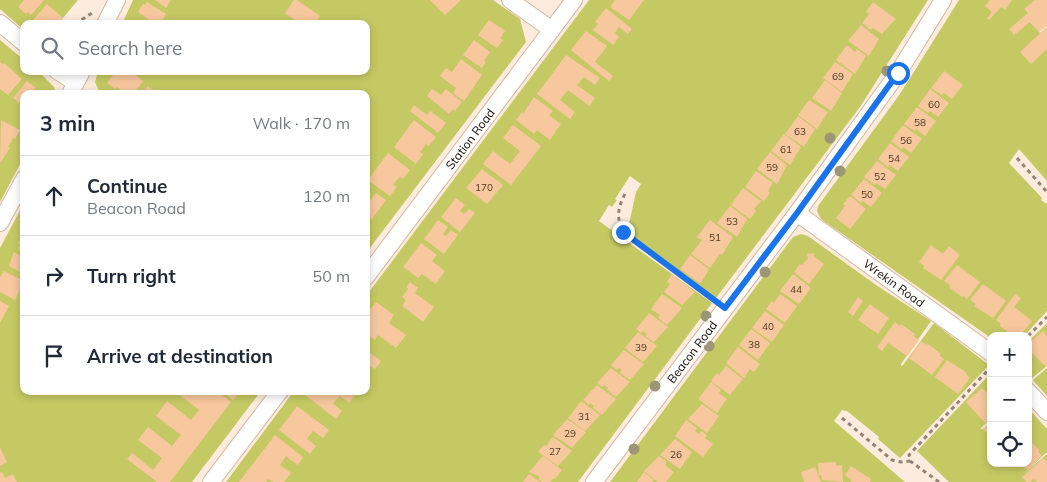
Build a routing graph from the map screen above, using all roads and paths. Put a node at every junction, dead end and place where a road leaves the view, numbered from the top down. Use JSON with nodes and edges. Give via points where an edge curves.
{"nodes":[{"id":1,"x":116,"y":0,"type":"edge"},
{"id":2,"x":510,"y":0,"type":"edge"},
{"id":3,"x":574,"y":0,"type":"edge"},
{"id":4,"x":943,"y":0,"type":"edge"},
{"id":5,"x":107,"y":20,"type":"edge"},
{"id":6,"x":0,"y":23,"type":"edge"},
{"id":7,"x":552,"y":30,"type":"junction"},
{"id":8,"x":20,"y":40,"type":"edge"},
{"id":9,"x":62,"y":75,"type":"edge"},
{"id":10,"x":76,"y":86,"type":"edge"},
{"id":11,"x":1017,"y":158,"type":"dead end"},
{"id":12,"x":20,"y":186,"type":"edge"},
{"id":13,"x":1047,"y":192,"type":"edge"},
{"id":14,"x":625,"y":194,"type":"dead end"},
{"id":15,"x":797,"y":213,"type":"junction"},
{"id":16,"x":0,"y":223,"type":"edge"},
{"id":17,"x":370,"y":272,"type":"edge"},
{"id":18,"x":725,"y":308,"type":"junction"},
{"id":19,"x":1047,"y":317,"type":"edge"},
{"id":20,"x":1032,"y":332,"type":"edge"},
{"id":21,"x":987,"y":350,"type":"edge"},
{"id":22,"x":987,"y":372,"type":"edge"},
{"id":23,"x":277,"y":395,"type":"edge"},
{"id":24,"x":1032,"y":395,"type":"edge"},
{"id":25,"x":1047,"y":412,"type":"edge"},
{"id":26,"x":842,"y":418,"type":"dead end"},
{"id":27,"x":910,"y":461,"type":"junction"},
{"id":28,"x":211,"y":482,"type":"edge"},
{"id":29,"x":594,"y":482,"type":"edge"},
{"id":30,"x":939,"y":482,"type":"edge"}],
"edges":[{"from":1,"to":5,"type":"street"},
{"from":2,"to":7,"type":"street"},
{"from":3,"to":7,"type":"street","name":"Station Road"},
{"from":4,"to":15,"type":"street","name":"Beacon Road","via":[[898,73]]},
{"from":6,"to":8,"type":"street"},
{"from":7,"to":17,"type":"street","name":"Station Road"},
{"from":9,"to":10,"type":"street"},
{"from":11,"to":13,"type":"path"},
{"from":12,"to":16,"type":"street"},
{"from":14,"to":18,"type":"path","via":[[619,204],[618,215],[623,232]]},
{"from":15,"to":18,"type":"street","name":"Beacon Road"},
{"from":15,"to":21,"type":"street","name":"Wrekin Road"},
{"from":18,"to":29,"type":"street","name":"Beacon Road"},
{"from":19,"to":20,"type":"path"},
{"from":22,"to":27,"type":"path","via":[[913,451]]},
{"from":23,"to":28,"type":"street"},
{"from":24,"to":25,"type":"street"},
{"from":26,"to":27,"type":"path","via":[[892,460]]},
{"from":27,"to":30,"type":"path"}]}
